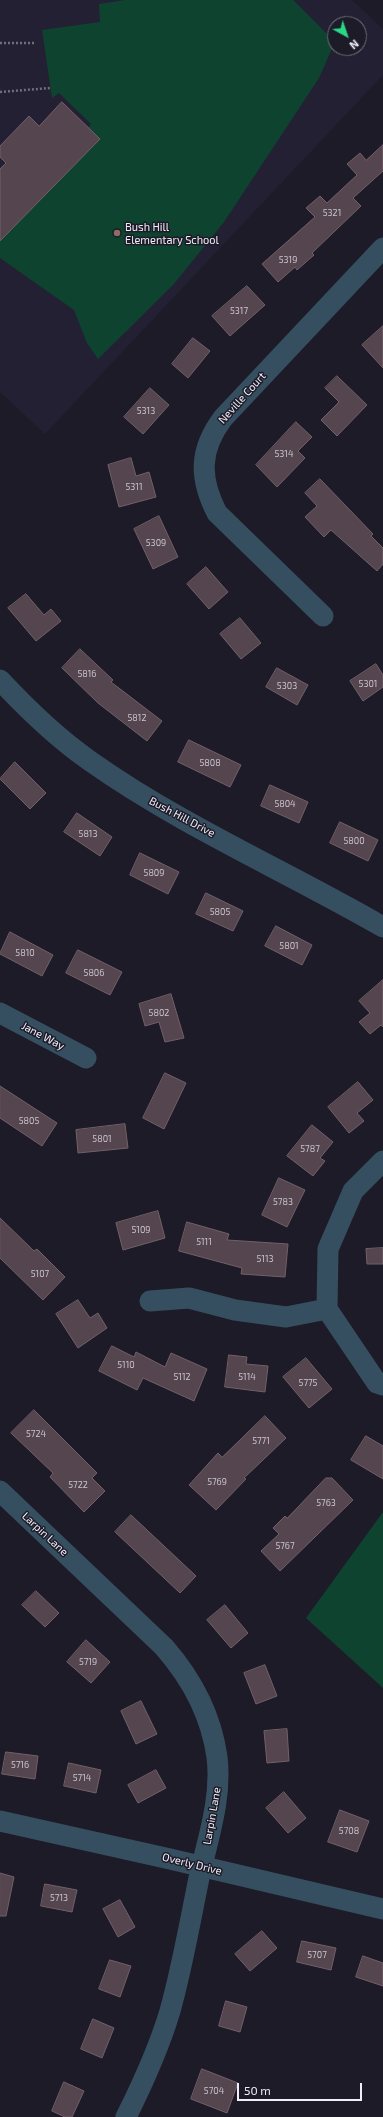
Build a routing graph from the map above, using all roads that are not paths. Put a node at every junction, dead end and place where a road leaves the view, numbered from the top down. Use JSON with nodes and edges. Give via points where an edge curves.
{"nodes":[{"id":1,"x":383,"y":248,"type":"edge"},
{"id":2,"x":323,"y":616,"type":"dead end"},
{"id":3,"x":0,"y":680,"type":"edge"},
{"id":4,"x":383,"y":927,"type":"edge"},
{"id":5,"x":0,"y":1013,"type":"edge"},
{"id":6,"x":86,"y":1058,"type":"dead end"},
{"id":7,"x":383,"y":1161,"type":"edge"},
{"id":8,"x":150,"y":1301,"type":"dead end"},
{"id":9,"x":326,"y":1309,"type":"junction"},
{"id":10,"x":383,"y":1385,"type":"edge"},
{"id":11,"x":0,"y":1491,"type":"edge"},
{"id":12,"x":0,"y":1821,"type":"edge"},
{"id":13,"x":202,"y":1867,"type":"junction"},
{"id":14,"x":383,"y":1909,"type":"edge"},
{"id":15,"x":126,"y":2117,"type":"edge"}],
"edges":[{"from":1,"to":2,"type":"street","name":"Neville Court","via":[[223,418],[212,436],[205,455],[204,480],[217,513]]},
{"from":3,"to":4,"type":"street","name":"Bush Hill Drive","via":[[89,761],[144,797]]},
{"from":5,"to":6,"type":"street","name":"Jane Way"},
{"from":7,"to":9,"type":"street","via":[[353,1191],[328,1248]]},
{"from":8,"to":9,"type":"street","via":[[189,1298],[234,1310],[286,1317]]},
{"from":9,"to":10,"type":"street","via":[[373,1377]]},
{"from":11,"to":13,"type":"street","name":"Larpin Lane","via":[[164,1647],[182,1667],[196,1690],[213,1734],[217,1765],[216,1805]]},
{"from":12,"to":13,"type":"street","name":"Overly Drive"},
{"from":13,"to":14,"type":"street","name":"Overly Drive"},
{"from":13,"to":15,"type":"street","name":"Larpin Lane","via":[[170,2010],[146,2077]]}]}
